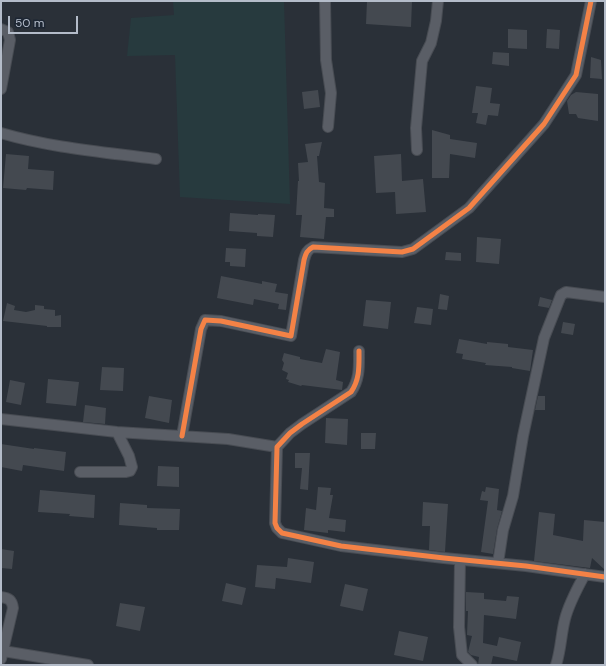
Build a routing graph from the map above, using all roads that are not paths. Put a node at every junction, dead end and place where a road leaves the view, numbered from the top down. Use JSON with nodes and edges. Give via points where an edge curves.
{"nodes":[{"id":1,"x":325,"y":1,"type":"edge"},
{"id":2,"x":438,"y":1,"type":"edge"},
{"id":3,"x":591,"y":1,"type":"edge"},
{"id":4,"x":1,"y":29,"type":"edge"},
{"id":5,"x":1,"y":89,"type":"edge"},
{"id":6,"x":328,"y":127,"type":"dead end"},
{"id":7,"x":1,"y":133,"type":"edge"},
{"id":8,"x":417,"y":150,"type":"dead end"},
{"id":9,"x":156,"y":159,"type":"dead end"},
{"id":10,"x":605,"y":296,"type":"edge"},
{"id":11,"x":359,"y":351,"type":"dead end"},
{"id":12,"x":1,"y":419,"type":"edge"},
{"id":13,"x":118,"y":432,"type":"junction"},
{"id":14,"x":182,"y":436,"type":"junction"},
{"id":15,"x":277,"y":447,"type":"junction"},
{"id":16,"x":80,"y":472,"type":"dead end"},
{"id":17,"x":460,"y":560,"type":"junction"},
{"id":18,"x":498,"y":564,"type":"junction"},
{"id":19,"x":585,"y":574,"type":"junction"},
{"id":20,"x":605,"y":577,"type":"edge"},
{"id":21,"x":1,"y":597,"type":"edge"},
{"id":22,"x":2,"y":655,"type":"edge"},
{"id":23,"x":88,"y":665,"type":"edge"},
{"id":24,"x":472,"y":665,"type":"edge"},
{"id":25,"x":556,"y":665,"type":"edge"}],
"edges":[{"from":1,"to":6,"type":"street","via":[[326,60],[331,93]]},
{"from":2,"to":8,"type":"street","via":[[431,43],[422,61],[416,128]]},
{"from":3,"to":14,"type":"street","via":[[576,76],[544,124],[469,208],[413,249],[402,252],[313,247],[309,249],[304,260],[291,336],[205,320],[201,329]]},
{"from":4,"to":5,"type":"street","via":[[8,32],[10,40]]},
{"from":7,"to":9,"type":"street","via":[[62,147]]},
{"from":10,"to":18,"type":"street","via":[[566,292],[561,295],[544,338],[513,496],[502,530]]},
{"from":11,"to":15,"type":"street","via":[[356,385],[350,392],[290,433]]},
{"from":12,"to":13,"type":"street"},
{"from":13,"to":14,"type":"street"},
{"from":13,"to":16,"type":"street","via":[[129,456],[132,467],[130,471]]},
{"from":14,"to":15,"type":"street","via":[[228,438]]},
{"from":15,"to":17,"type":"street","via":[[275,523],[282,533],[341,546]]},
{"from":17,"to":18,"type":"street"},
{"from":17,"to":24,"type":"street","via":[[459,627],[462,656]]},
{"from":18,"to":19,"type":"street"},
{"from":19,"to":20,"type":"street"},
{"from":19,"to":25,"type":"street","via":[[572,597],[564,620]]},
{"from":21,"to":22,"type":"street","via":[[9,599],[13,608]]},
{"from":22,"to":23,"type":"street"}]}
